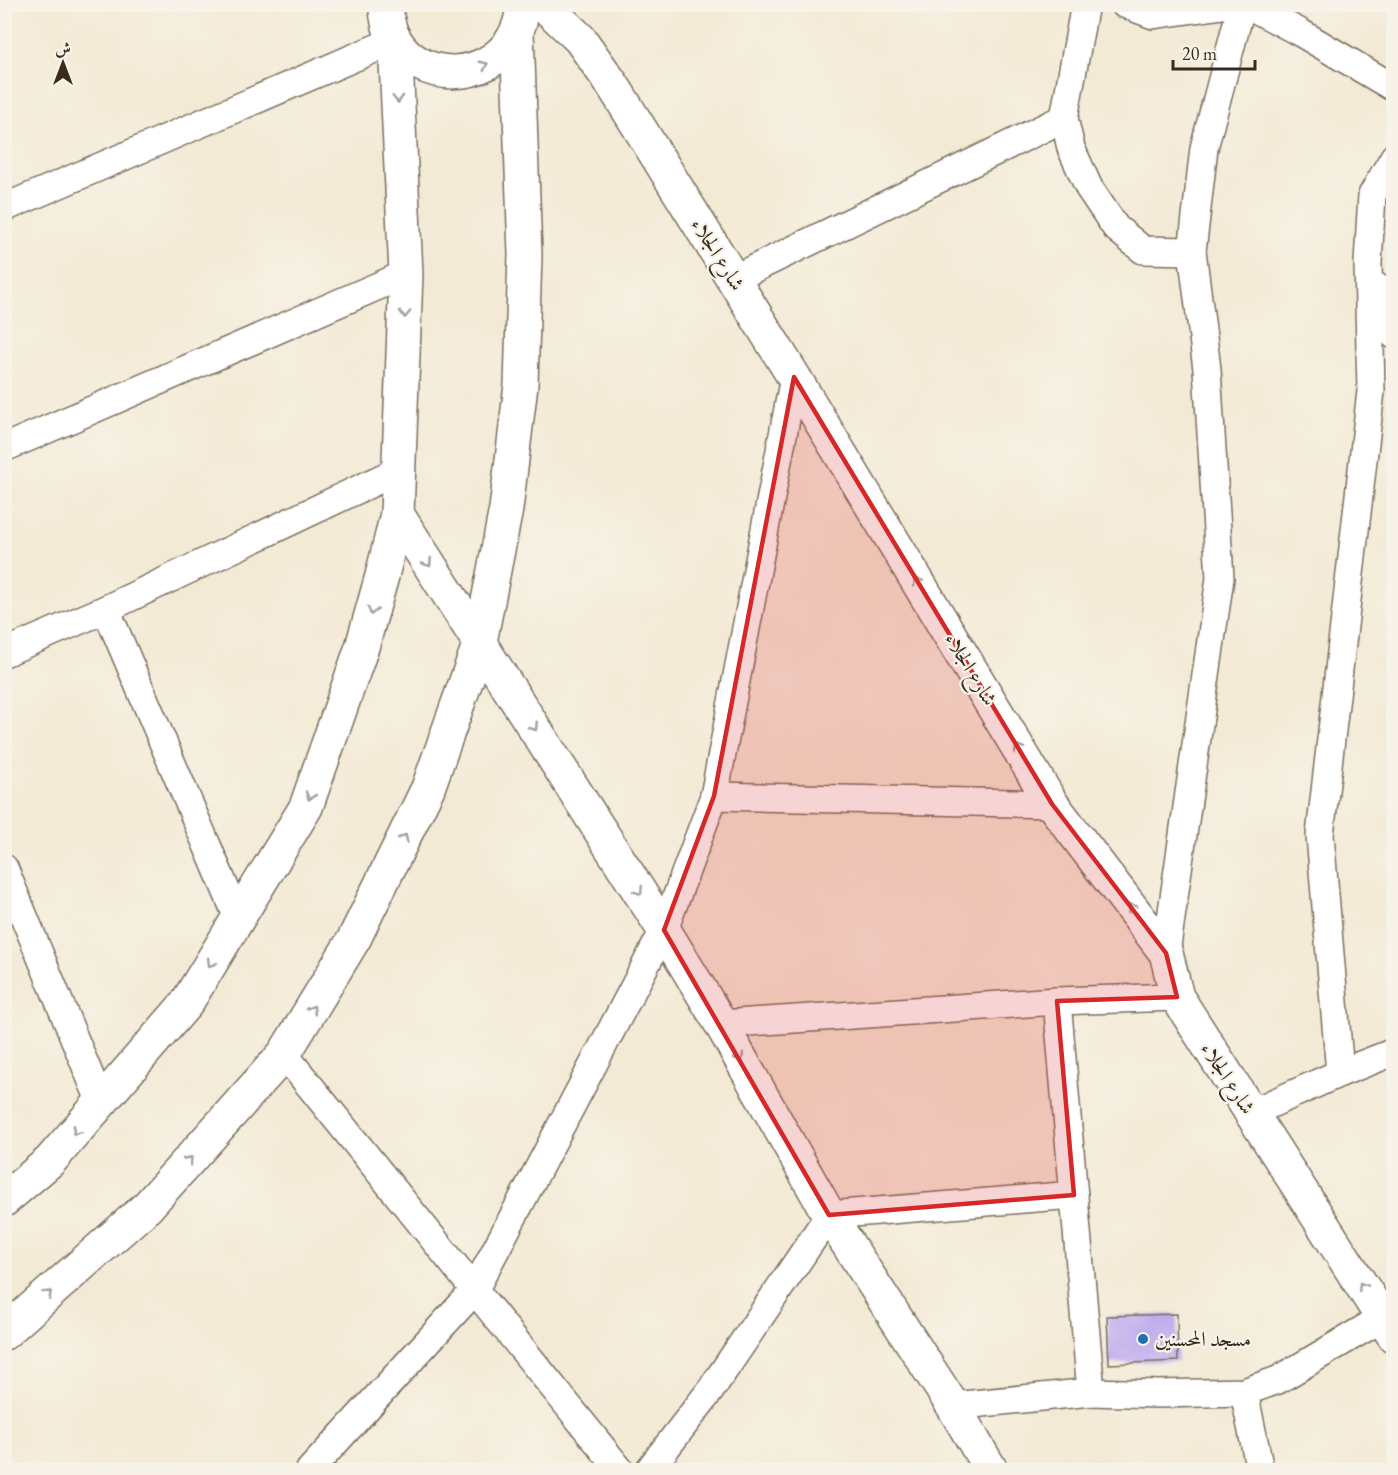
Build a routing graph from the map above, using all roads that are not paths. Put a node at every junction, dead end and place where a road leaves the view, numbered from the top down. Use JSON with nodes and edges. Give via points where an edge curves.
{"nodes":[{"id":1,"x":385,"y":4,"type":"edge"},
{"id":2,"x":543,"y":4,"type":"edge"},
{"id":3,"x":1085,"y":4,"type":"edge"},
{"id":4,"x":1124,"y":4,"type":"edge"},
{"id":5,"x":1230,"y":4,"type":"edge"},
{"id":6,"x":1244,"y":4,"type":"edge"},
{"id":7,"x":520,"y":18,"type":"edge"},
{"id":8,"x":395,"y":40,"type":"junction"},
{"id":9,"x":1394,"y":88,"type":"edge"},
{"id":10,"x":1064,"y":118,"type":"junction"},
{"id":11,"x":1394,"y":157,"type":"edge"},
{"id":12,"x":4,"y":208,"type":"edge"},
{"id":13,"x":1192,"y":251,"type":"junction"},
{"id":14,"x":1368,"y":263,"type":"junction"},
{"id":15,"x":406,"y":274,"type":"junction"},
{"id":16,"x":733,"y":279,"type":"junction"},
{"id":17,"x":1394,"y":335,"type":"edge"},
{"id":18,"x":794,"y":377,"type":"junction"},
{"id":19,"x":4,"y":448,"type":"edge"},
{"id":20,"x":399,"y":471,"type":"junction"},
{"id":21,"x":397,"y":514,"type":"junction"},
{"id":22,"x":106,"y":609,"type":"junction"},
{"id":23,"x":480,"y":642,"type":"junction"},
{"id":24,"x":4,"y":653,"type":"edge"},
{"id":25,"x":714,"y":796,"type":"junction"},
{"id":26,"x":1052,"y":804,"type":"junction"},
{"id":27,"x":4,"y":868,"type":"edge"},
{"id":28,"x":238,"y":918,"type":"junction"},
{"id":29,"x":664,"y":930,"type":"junction"},
{"id":30,"x":1166,"y":953,"type":"junction"},
{"id":31,"x":1177,"y":997,"type":"junction"},
{"id":32,"x":1057,"y":1001,"type":"junction"},
{"id":33,"x":721,"y":1024,"type":"junction"},
{"id":34,"x":1394,"y":1052,"type":"edge"},
{"id":35,"x":284,"y":1054,"type":"junction"},
{"id":36,"x":1340,"y":1073,"type":"junction"},
{"id":37,"x":101,"y":1103,"type":"junction"},
{"id":38,"x":1251,"y":1113,"type":"junction"},
{"id":39,"x":1074,"y":1195,"type":"junction"},
{"id":40,"x":4,"y":1200,"type":"edge"},
{"id":41,"x":829,"y":1215,"type":"junction"},
{"id":42,"x":474,"y":1291,"type":"junction"},
{"id":43,"x":1390,"y":1321,"type":"edge"},
{"id":44,"x":4,"y":1333,"type":"edge"},
{"id":45,"x":1091,"y":1392,"type":"junction"},
{"id":46,"x":1244,"y":1392,"type":"junction"},
{"id":47,"x":953,"y":1406,"type":"junction"},
{"id":48,"x":983,"y":1467,"type":"edge"},
{"id":49,"x":310,"y":1470,"type":"edge"},
{"id":50,"x":620,"y":1470,"type":"edge"},
{"id":51,"x":649,"y":1470,"type":"edge"},
{"id":52,"x":1260,"y":1470,"type":"edge"}],
"edges":[{"from":1,"to":8,"type":"main road"},
{"from":2,"to":16,"type":"main road","name":"شارع الجلاء","via":[[580,39],[614,87]]},
{"from":3,"to":10,"type":"street"},
{"from":4,"to":5,"type":"street","via":[[1153,15]]},
{"from":6,"to":9,"type":"street"},
{"from":6,"to":13,"type":"street","via":[[1204,148]]},
{"from":8,"to":7,"type":"main road","one_way":true,"via":[[409,56],[427,67],[469,71],[489,63],[505,50]]},
{"from":7,"to":23,"type":"main road","via":[[525,254],[521,385],[506,509]]},
{"from":8,"to":12,"type":"street"},
{"from":8,"to":15,"type":"main road","one_way":true},
{"from":10,"to":13,"type":"street","via":[[1071,148],[1089,188],[1116,228],[1143,250]]},
{"from":10,"to":16,"type":"street"},
{"from":11,"to":14,"type":"street","via":[[1372,195]]},
{"from":13,"to":30,"type":"street","via":[[1207,369],[1220,578]]},
{"from":14,"to":17,"type":"street"},
{"from":14,"to":36,"type":"street","via":[[1371,391],[1320,835]]},
{"from":15,"to":19,"type":"street"},
{"from":15,"to":20,"type":"main road","one_way":true},
{"from":16,"to":18,"type":"main road","name":"شارع الجلاء"},
{"from":18,"to":25,"type":"street"},
{"from":26,"to":18,"type":"main road","name":"شارع الجلاء","one_way":true},
{"from":20,"to":21,"type":"main road"},
{"from":20,"to":22,"type":"street"},
{"from":21,"to":23,"type":"main road","one_way":true},
{"from":21,"to":28,"type":"main road","one_way":true,"via":[[362,647],[306,807]]},
{"from":22,"to":24,"type":"street"},
{"from":22,"to":28,"type":"street"},
{"from":23,"to":29,"type":"main road","one_way":true},
{"from":35,"to":23,"type":"main road","one_way":true,"via":[[354,939],[428,788]]},
{"from":25,"to":26,"type":"street"},
{"from":25,"to":29,"type":"street"},
{"from":30,"to":26,"type":"main road","name":"شارع الجلاء","one_way":true},
{"from":27,"to":37,"type":"street"},
{"from":28,"to":37,"type":"main road","one_way":true,"via":[[186,1004]]},
{"from":29,"to":33,"type":"main road"},
{"from":29,"to":42,"type":"street"},
{"from":30,"to":31,"type":"main road","name":"شارع الجلاء"},
{"from":31,"to":32,"type":"street"},
{"from":31,"to":38,"type":"main road","name":"شارع الجلاء"},
{"from":32,"to":33,"type":"street"},
{"from":32,"to":39,"type":"street"},
{"from":33,"to":41,"type":"main road","one_way":true},
{"from":34,"to":36,"type":"street"},
{"from":35,"to":42,"type":"street"},
{"from":44,"to":35,"type":"main road","one_way":true,"via":[[147,1207]]},
{"from":36,"to":38,"type":"street"},
{"from":37,"to":40,"type":"main road","one_way":true,"via":[[50,1161]]},
{"from":43,"to":38,"type":"main road","name":"شارع الجلاء","one_way":true},
{"from":39,"to":41,"type":"street"},
{"from":39,"to":45,"type":"street"},
{"from":41,"to":47,"type":"main road"},
{"from":41,"to":51,"type":"street","via":[[710,1391]]},
{"from":42,"to":49,"type":"street"},
{"from":42,"to":50,"type":"street"},
{"from":43,"to":46,"type":"street","via":[[1278,1380]]},
{"from":45,"to":46,"type":"street"},
{"from":45,"to":47,"type":"street"},
{"from":46,"to":52,"type":"street"},
{"from":47,"to":48,"type":"main road"}]}
